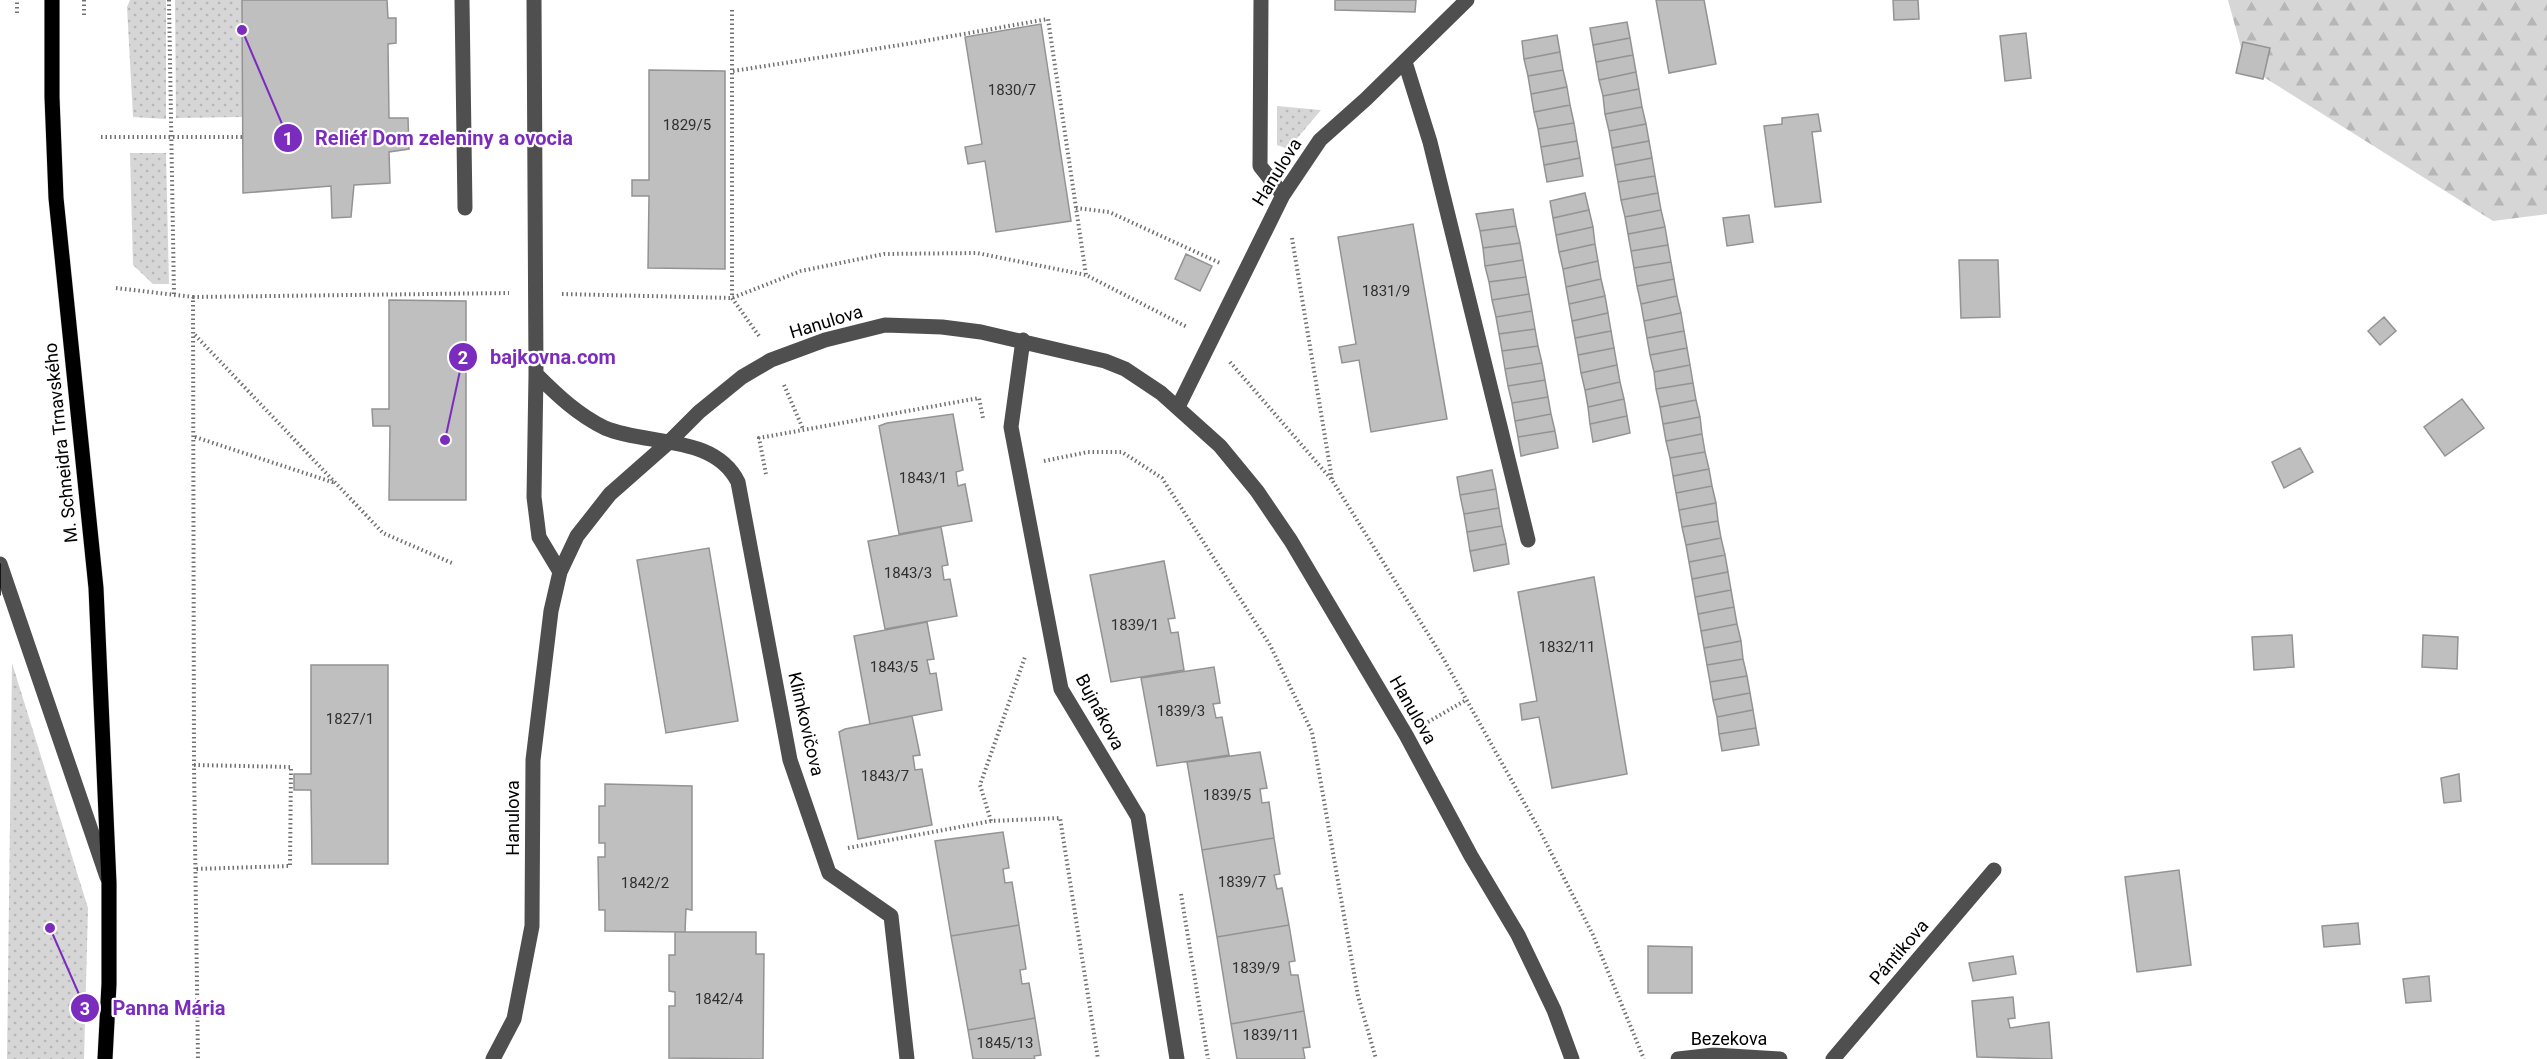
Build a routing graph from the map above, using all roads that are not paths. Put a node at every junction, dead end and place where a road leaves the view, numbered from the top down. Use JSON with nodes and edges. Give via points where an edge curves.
{"nodes":[{"id":1,"x":52,"y":0,"type":"edge"},
{"id":2,"x":462,"y":0,"type":"edge"},
{"id":3,"x":534,"y":0,"type":"edge"},
{"id":4,"x":1261,"y":0,"type":"edge"},
{"id":5,"x":1467,"y":0,"type":"edge"},
{"id":6,"x":1405,"y":62,"type":"junction"},
{"id":7,"x":1283,"y":195,"type":"junction"},
{"id":8,"x":465,"y":208,"type":"dead end"},
{"id":9,"x":1023,"y":340,"type":"junction"},
{"id":10,"x":536,"y":374,"type":"junction"},
{"id":11,"x":1178,"y":407,"type":"junction"},
{"id":12,"x":669,"y":442,"type":"junction"},
{"id":13,"x":1528,"y":540,"type":"dead end"},
{"id":14,"x":0,"y":564,"type":"edge"},
{"id":15,"x":560,"y":572,"type":"junction"},
{"id":16,"x":1994,"y":870,"type":"dead end"},
{"id":17,"x":109,"y":883,"type":"junction"},
{"id":18,"x":105,"y":1059,"type":"edge"},
{"id":19,"x":494,"y":1059,"type":"edge"},
{"id":20,"x":908,"y":1059,"type":"edge"},
{"id":21,"x":1177,"y":1059,"type":"edge"},
{"id":22,"x":1572,"y":1059,"type":"edge"},
{"id":23,"x":1678,"y":1059,"type":"edge"},
{"id":24,"x":1780,"y":1059,"type":"edge"},
{"id":25,"x":1833,"y":1059,"type":"edge"}],
"edges":[{"from":1,"to":17,"type":"main road","name":"M. Schneidra Trnavského","via":[[56,198],[96,588]]},
{"from":2,"to":8,"type":"street"},
{"from":3,"to":10,"type":"street"},
{"from":4,"to":7,"type":"street","via":[[1260,166]]},
{"from":5,"to":6,"type":"street","name":"Hanulova"},
{"from":6,"to":7,"type":"street","name":"Hanulova","via":[[1320,140]]},
{"from":6,"to":13,"type":"street","via":[[1430,142]]},
{"from":7,"to":11,"type":"street","name":"Hanulova"},
{"from":9,"to":11,"type":"street","name":"Hanulova","via":[[1125,369]]},
{"from":9,"to":12,"type":"street","name":"Hanulova","via":[[942,327],[885,325],[825,340],[771,360],[742,377]]},
{"from":9,"to":21,"type":"street","name":"Bujnákova","via":[[1011,427],[1061,689],[1138,818]]},
{"from":10,"to":12,"type":"street","name":"Klimkovičova","via":[[559,398],[607,429]]},
{"from":10,"to":15,"type":"street","via":[[534,497],[539,537]]},
{"from":11,"to":22,"type":"street","name":"Hanulova","via":[[1220,446],[1291,541],[1518,935],[1554,1010]]},
{"from":12,"to":15,"type":"street","name":"Hanulova","via":[[610,494],[577,536]]},
{"from":12,"to":20,"type":"street","name":"Klimkovičova","via":[[712,454],[734,473],[738,482],[790,760],[830,873],[891,916]]},
{"from":14,"to":17,"type":"street","name":"M. Schneidra Trnavského"},
{"from":15,"to":19,"type":"street","name":"Hanulova","via":[[551,611],[533,760],[532,926],[514,1018]]},
{"from":16,"to":25,"type":"street","name":"Pántikova"},
{"from":17,"to":18,"type":"main road","name":"M. Schneidra Trnavského"},
{"from":23,"to":24,"type":"street","name":"Bezekova","via":[[1714,1055]]}]}
